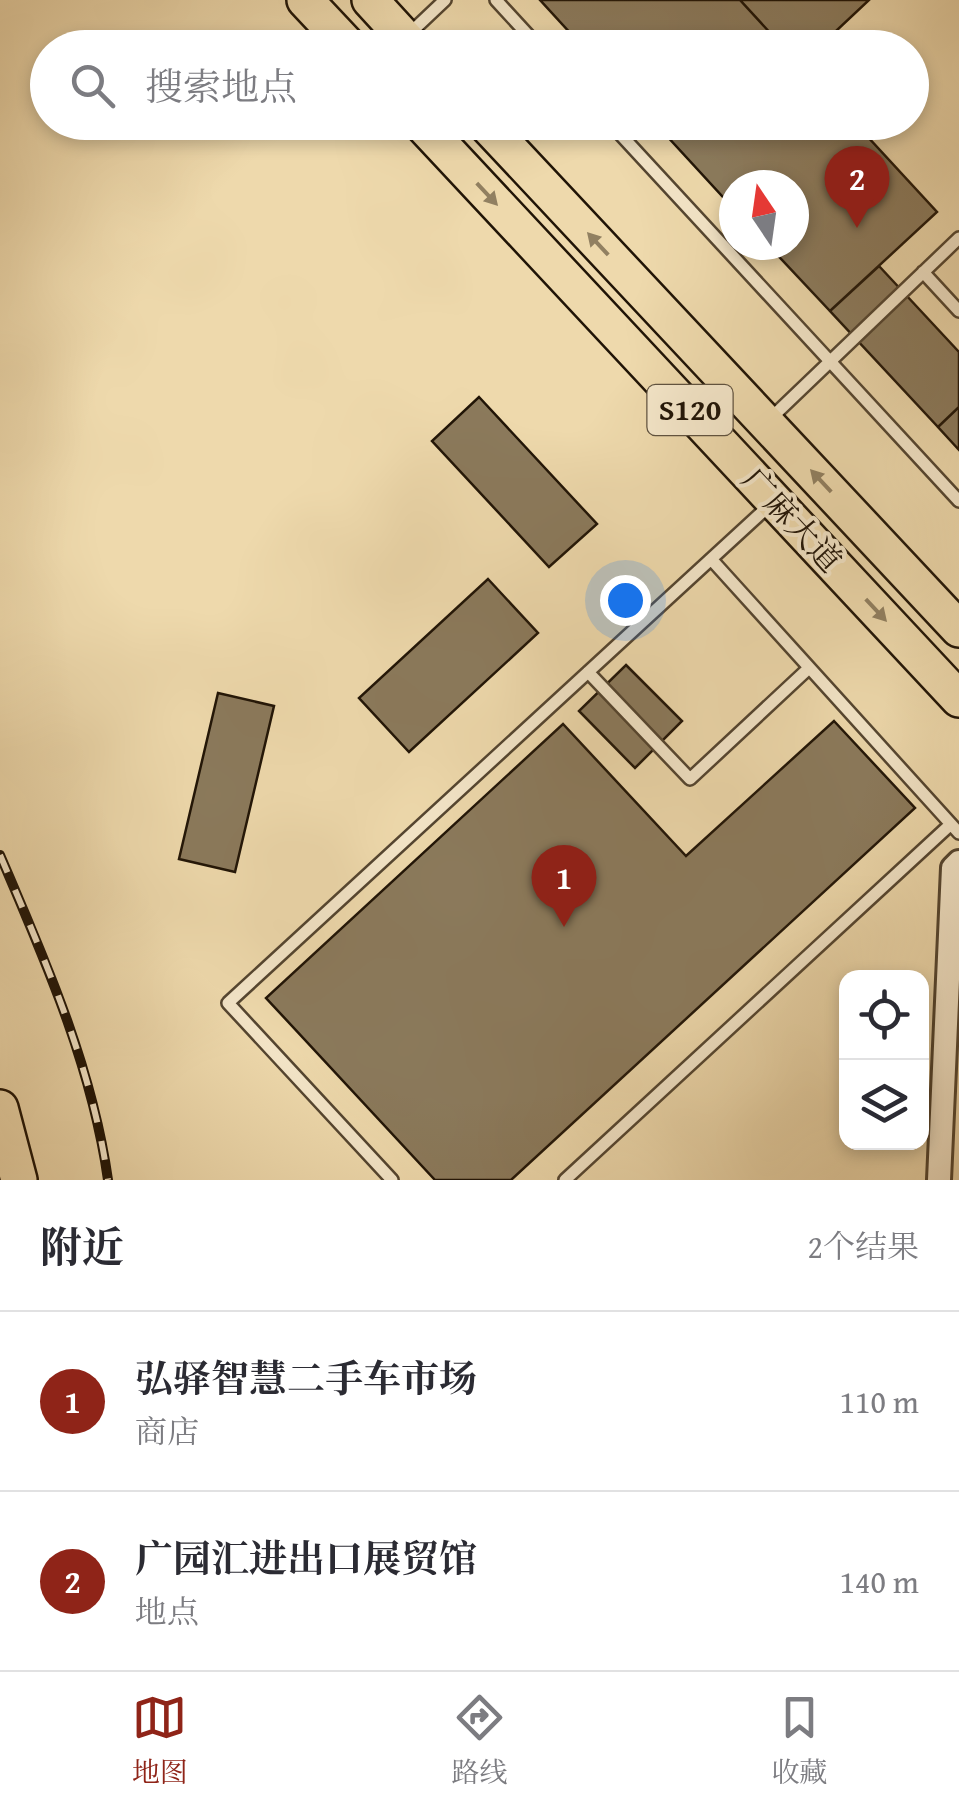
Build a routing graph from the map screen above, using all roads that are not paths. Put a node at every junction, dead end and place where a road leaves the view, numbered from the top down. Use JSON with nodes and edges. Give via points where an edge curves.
{"nodes":[{"id":1,"x":305,"y":0,"type":"edge"},
{"id":2,"x":370,"y":0,"type":"edge"},
{"id":3,"x":446,"y":0,"type":"edge"},
{"id":4,"x":496,"y":0,"type":"edge"},
{"id":5,"x":333,"y":30,"type":"edge"},
{"id":6,"x":398,"y":30,"type":"edge"},
{"id":7,"x":420,"y":30,"type":"edge"},
{"id":8,"x":524,"y":30,"type":"edge"},
{"id":9,"x":437,"y":140,"type":"edge"},
{"id":10,"x":501,"y":140,"type":"edge"},
{"id":11,"x":626,"y":140,"type":"edge"},
{"id":12,"x":959,"y":238,"type":"edge"},
{"id":13,"x":923,"y":272,"type":"junction"},
{"id":14,"x":959,"y":310,"type":"edge"},
{"id":15,"x":830,"y":362,"type":"junction"},
{"id":16,"x":766,"y":423,"type":"junction"},
{"id":17,"x":775,"y":500,"type":"junction"},
{"id":18,"x":959,"y":501,"type":"edge"},
{"id":19,"x":711,"y":559,"type":"junction"},
{"id":20,"x":959,"y":629,"type":"edge"},
{"id":21,"x":810,"y":668,"type":"junction"},
{"id":22,"x":588,"y":672,"type":"junction"},
{"id":23,"x":959,"y":698,"type":"edge"},
{"id":24,"x":955,"y":829,"type":"edge"},
{"id":25,"x":959,"y":862,"type":"edge"},
{"id":26,"x":0,"y":1108,"type":"edge"},
{"id":27,"x":19,"y":1180,"type":"edge"},
{"id":28,"x":392,"y":1180,"type":"edge"},
{"id":29,"x":564,"y":1180,"type":"edge"},
{"id":30,"x":938,"y":1180,"type":"edge"}],
"edges":[{"from":1,"to":5,"type":"main road"},
{"from":2,"to":6,"type":"main road"},
{"from":3,"to":7,"type":"lane"},
{"from":4,"to":8,"type":"lane"},
{"from":9,"to":17,"type":"main road","name":"广麻大道","number":"S120","one_way":true},
{"from":16,"to":10,"type":"main road","name":"广麻大道","number":"S120","one_way":true},
{"from":11,"to":15,"type":"lane"},
{"from":12,"to":13,"type":"lane"},
{"from":13,"to":14,"type":"lane"},
{"from":13,"to":15,"type":"lane"},
{"from":15,"to":16,"type":"lane"},
{"from":15,"to":18,"type":"lane"},
{"from":20,"to":16,"type":"main road","name":"广麻大道","number":"S120","one_way":true},
{"from":17,"to":19,"type":"lane"},
{"from":17,"to":23,"type":"main road","name":"广麻大道","number":"S120","one_way":true},
{"from":19,"to":21,"type":"lane"},
{"from":19,"to":22,"type":"lane"},
{"from":21,"to":22,"type":"lane","via":[[690,779]]},
{"from":21,"to":24,"type":"lane"},
{"from":22,"to":28,"type":"lane","via":[[228,1003]]},
{"from":24,"to":29,"type":"lane"},
{"from":25,"to":30,"type":"street","via":[[953,868]]},
{"from":26,"to":27,"type":"main road"}]}
